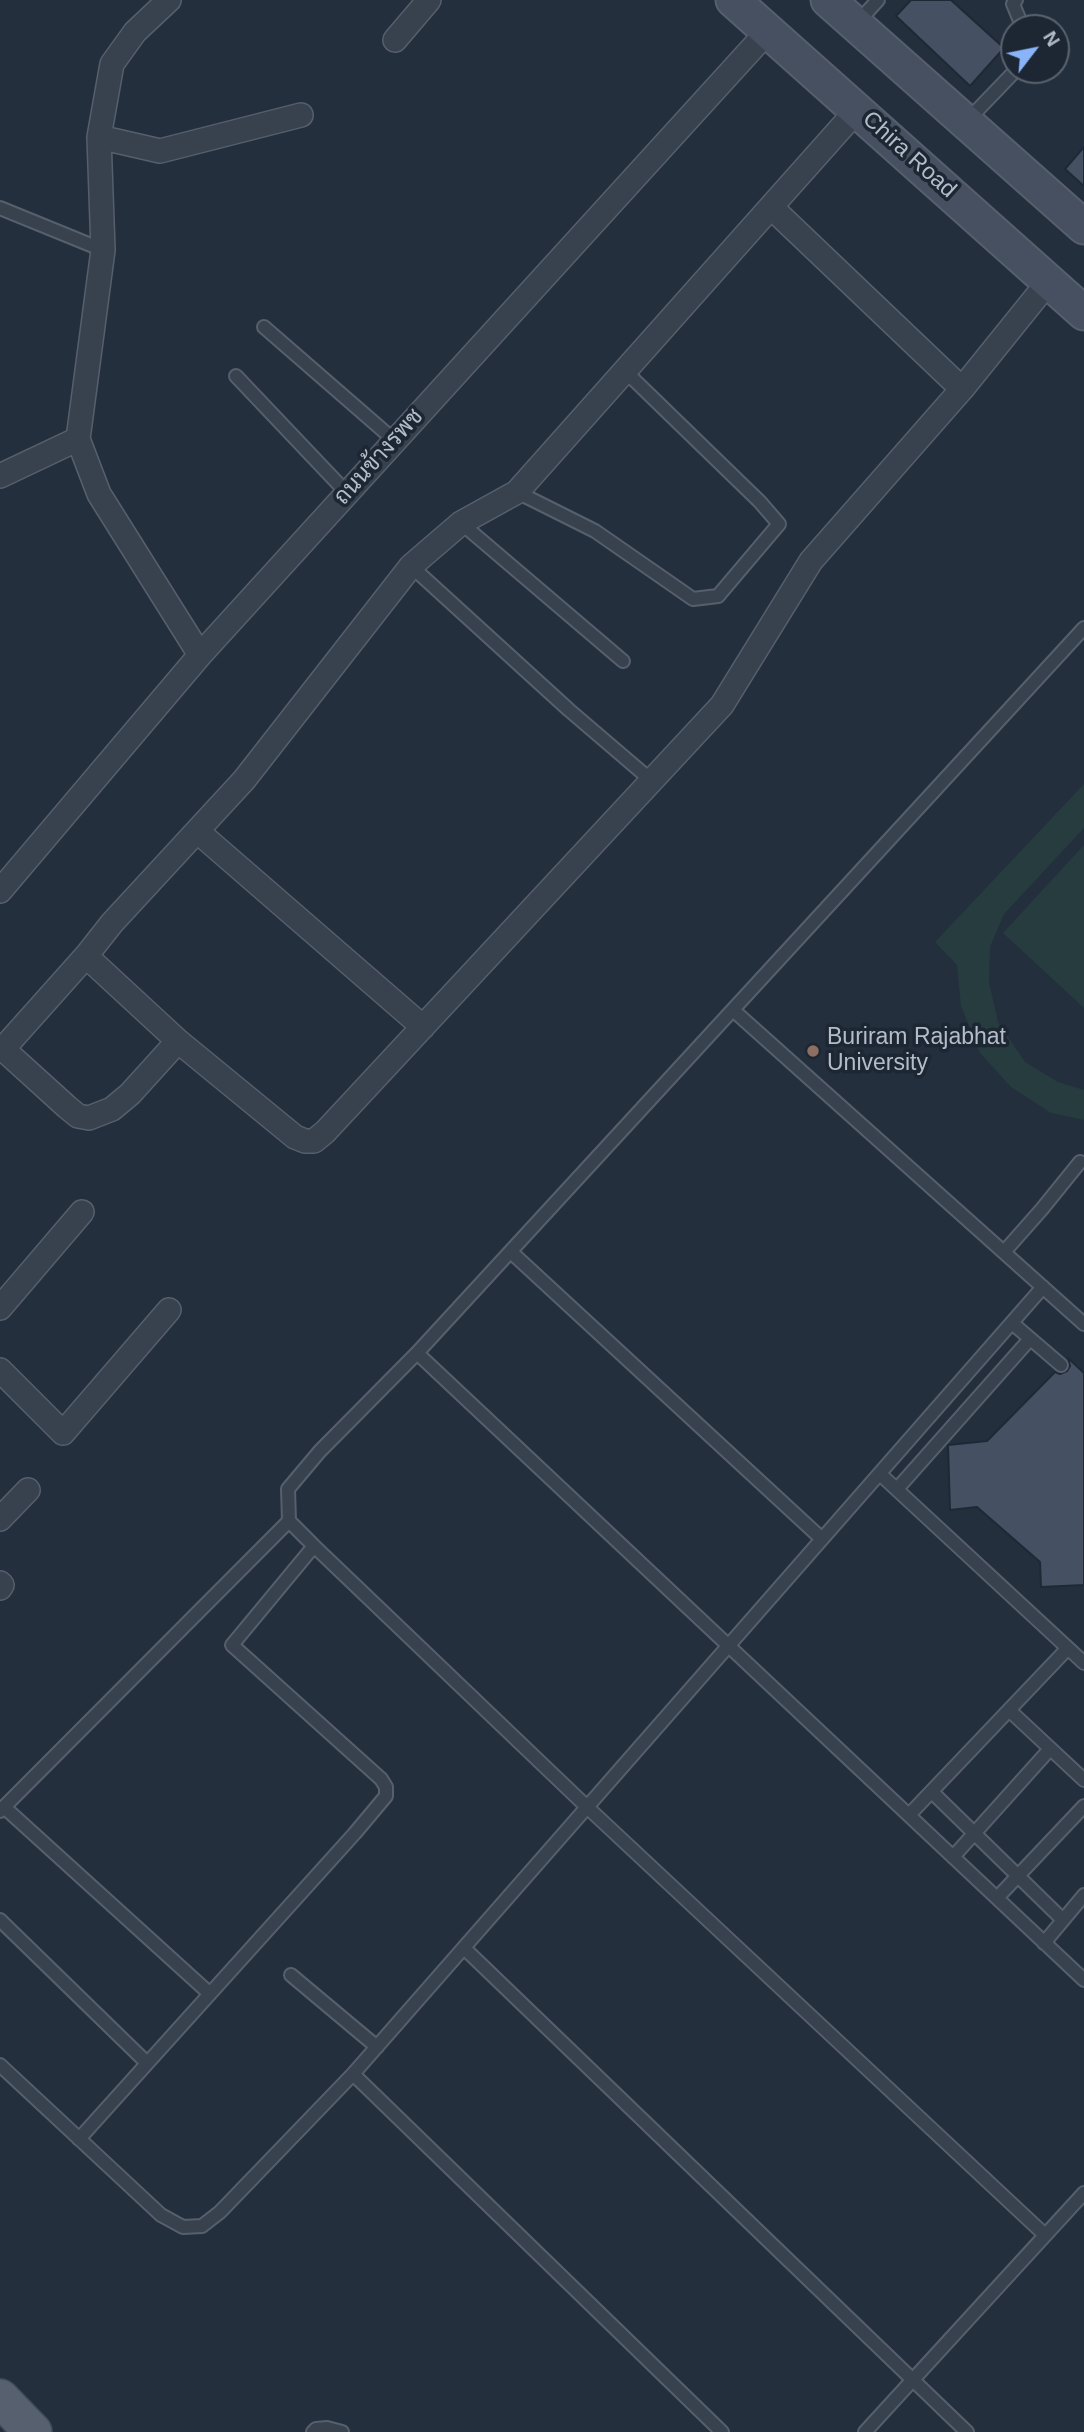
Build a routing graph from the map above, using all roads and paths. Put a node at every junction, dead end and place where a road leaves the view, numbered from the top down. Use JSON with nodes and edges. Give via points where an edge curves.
{"nodes":[{"id":1,"x":169,"y":0,"type":"edge"},
{"id":2,"x":429,"y":0,"type":"edge"},
{"id":3,"x":733,"y":0,"type":"edge"},
{"id":4,"x":828,"y":0,"type":"edge"},
{"id":5,"x":878,"y":0,"type":"edge"},
{"id":6,"x":856,"y":24,"type":"junction"},
{"id":7,"x":768,"y":31,"type":"junction"},
{"id":8,"x":395,"y":40,"type":"dead end"},
{"id":9,"x":1003,"y":84,"type":"edge"},
{"id":10,"x":858,"y":109,"type":"junction"},
{"id":11,"x":301,"y":116,"type":"dead end"},
{"id":12,"x":967,"y":121,"type":"junction"},
{"id":13,"x":99,"y":137,"type":"junction"},
{"id":14,"x":771,"y":207,"type":"junction"},
{"id":15,"x":0,"y":208,"type":"edge"},
{"id":16,"x":1084,"y":227,"type":"edge"},
{"id":17,"x":103,"y":250,"type":"junction"},
{"id":18,"x":1049,"y":281,"type":"junction"},
{"id":19,"x":1084,"y":313,"type":"edge"},
{"id":20,"x":264,"y":327,"type":"dead end"},
{"id":21,"x":625,"y":371,"type":"junction"},
{"id":22,"x":236,"y":376,"type":"dead end"},
{"id":23,"x":962,"y":389,"type":"junction"},
{"id":24,"x":78,"y":439,"type":"junction"},
{"id":25,"x":394,"y":440,"type":"junction"},
{"id":26,"x":0,"y":476,"type":"edge"},
{"id":27,"x":517,"y":492,"type":"junction"},
{"id":28,"x":347,"y":493,"type":"junction"},
{"id":29,"x":461,"y":523,"type":"junction"},
{"id":30,"x":411,"y":566,"type":"junction"},
{"id":31,"x":1084,"y":628,"type":"edge"},
{"id":32,"x":200,"y":655,"type":"junction"},
{"id":33,"x":623,"y":661,"type":"dead end"},
{"id":34,"x":652,"y":781,"type":"junction"},
{"id":35,"x":197,"y":831,"type":"junction"},
{"id":36,"x":0,"y":891,"type":"edge"},
{"id":37,"x":86,"y":956,"type":"junction"},
{"id":38,"x":733,"y":1010,"type":"junction"},
{"id":39,"x":423,"y":1027,"type":"junction"},
{"id":40,"x":178,"y":1041,"type":"junction"},
{"id":41,"x":1080,"y":1162,"type":"dead end"},
{"id":42,"x":82,"y":1212,"type":"dead end"},
{"id":43,"x":511,"y":1252,"type":"junction"},
{"id":44,"x":1004,"y":1252,"type":"junction"},
{"id":45,"x":1043,"y":1287,"type":"junction"},
{"id":46,"x":0,"y":1308,"type":"edge"},
{"id":47,"x":169,"y":1310,"type":"dead end"},
{"id":48,"x":1012,"y":1323,"type":"junction"},
{"id":49,"x":1084,"y":1324,"type":"edge"},
{"id":50,"x":1030,"y":1339,"type":"junction"},
{"id":51,"x":417,"y":1353,"type":"junction"},
{"id":52,"x":1061,"y":1365,"type":"dead end"},
{"id":53,"x":0,"y":1370,"type":"edge"},
{"id":54,"x":880,"y":1474,"type":"junction"},
{"id":55,"x":897,"y":1489,"type":"junction"},
{"id":56,"x":28,"y":1490,"type":"dead end"},
{"id":57,"x":0,"y":1520,"type":"edge"},
{"id":58,"x":289,"y":1521,"type":"junction"},
{"id":59,"x":822,"y":1539,"type":"junction"},
{"id":60,"x":314,"y":1546,"type":"junction"},
{"id":61,"x":729,"y":1646,"type":"junction"},
{"id":62,"x":1068,"y":1648,"type":"junction"},
{"id":63,"x":1084,"y":1663,"type":"edge"},
{"id":64,"x":1009,"y":1710,"type":"junction"},
{"id":65,"x":1050,"y":1749,"type":"junction"},
{"id":66,"x":1084,"y":1780,"type":"edge"},
{"id":67,"x":932,"y":1792,"type":"junction"},
{"id":68,"x":1084,"y":1806,"type":"edge"},
{"id":69,"x":587,"y":1807,"type":"junction"},
{"id":70,"x":2,"y":1809,"type":"edge"},
{"id":71,"x":909,"y":1815,"type":"junction"},
{"id":72,"x":975,"y":1833,"type":"junction"},
{"id":73,"x":953,"y":1857,"type":"junction"},
{"id":74,"x":1018,"y":1875,"type":"junction"},
{"id":75,"x":1084,"y":1895,"type":"edge"},
{"id":76,"x":996,"y":1898,"type":"junction"},
{"id":77,"x":0,"y":1920,"type":"edge"},
{"id":78,"x":1063,"y":1920,"type":"junction"},
{"id":79,"x":1044,"y":1943,"type":"junction"},
{"id":80,"x":464,"y":1948,"type":"junction"},
{"id":81,"x":290,"y":1975,"type":"dead end"},
{"id":82,"x":1084,"y":1980,"type":"edge"},
{"id":83,"x":209,"y":1993,"type":"junction"},
{"id":84,"x":377,"y":2047,"type":"junction"},
{"id":85,"x":147,"y":2063,"type":"junction"},
{"id":86,"x":0,"y":2065,"type":"edge"},
{"id":87,"x":353,"y":2074,"type":"junction"},
{"id":88,"x":79,"y":2139,"type":"junction"},
{"id":89,"x":1084,"y":2193,"type":"edge"},
{"id":90,"x":1045,"y":2235,"type":"junction"},
{"id":91,"x":913,"y":2379,"type":"junction"},
{"id":92,"x":0,"y":2398,"type":"edge"},
{"id":93,"x":33,"y":2432,"type":"edge"},
{"id":94,"x":313,"y":2432,"type":"edge"},
{"id":95,"x":342,"y":2432,"type":"edge"},
{"id":96,"x":722,"y":2432,"type":"edge"},
{"id":97,"x":865,"y":2432,"type":"edge"},
{"id":98,"x":967,"y":2432,"type":"edge"}],
"edges":[{"from":1,"to":13,"type":"street","via":[[135,32],[112,64]]},
{"from":2,"to":8,"type":"street"},
{"from":3,"to":7,"type":"main road","name":"Chira Road"},
{"from":4,"to":6,"type":"main road"},
{"from":5,"to":6,"type":"lane"},
{"from":6,"to":12,"type":"main road"},
{"from":7,"to":10,"type":"main road","name":"Chira Road"},
{"from":7,"to":25,"type":"street","name":"ถนนข้างรพช"},
{"from":9,"to":12,"type":"lane"},
{"from":10,"to":14,"type":"street"},
{"from":10,"to":18,"type":"main road","name":"Chira Road"},
{"from":11,"to":13,"type":"street","via":[[160,151]]},
{"from":12,"to":16,"type":"main road"},
{"from":13,"to":17,"type":"street"},
{"from":14,"to":21,"type":"street"},
{"from":14,"to":23,"type":"street"},
{"from":15,"to":17,"type":"lane"},
{"from":17,"to":24,"type":"street"},
{"from":18,"to":19,"type":"main road","name":"Chira Road"},
{"from":18,"to":23,"type":"street"},
{"from":20,"to":25,"type":"lane"},
{"from":21,"to":27,"type":"street"},
{"from":21,"to":27,"type":"lane","via":[[779,524],[718,596],[693,599],[595,531]]},
{"from":22,"to":28,"type":"lane"},
{"from":23,"to":34,"type":"street","via":[[811,561],[722,705]]},
{"from":24,"to":26,"type":"street"},
{"from":24,"to":32,"type":"street","via":[[99,494]]},
{"from":25,"to":28,"type":"street","name":"ถนนข้างรพช"},
{"from":27,"to":29,"type":"street"},
{"from":28,"to":32,"type":"street","name":"ถนนข้างรพช"},
{"from":29,"to":30,"type":"street"},
{"from":29,"to":33,"type":"lane"},
{"from":30,"to":34,"type":"lane"},
{"from":30,"to":35,"type":"street","via":[[244,780]]},
{"from":31,"to":38,"type":"lane"},
{"from":32,"to":36,"type":"street","name":"ถนนข้างรพช"},
{"from":34,"to":39,"type":"street"},
{"from":35,"to":37,"type":"street"},
{"from":35,"to":39,"type":"street"},
{"from":37,"to":40,"type":"street"},
{"from":37,"to":40,"type":"street","via":[[3,1049],[78,1116],[89,1118],[112,1109],[130,1094]]},
{"from":38,"to":43,"type":"lane"},
{"from":38,"to":44,"type":"lane"},
{"from":39,"to":40,"type":"street","via":[[314,1141],[295,1137]]},
{"from":41,"to":44,"type":"lane"},
{"from":42,"to":46,"type":"street"},
{"from":43,"to":51,"type":"lane"},
{"from":43,"to":59,"type":"lane"},
{"from":44,"to":45,"type":"lane"},
{"from":45,"to":48,"type":"lane"},
{"from":45,"to":49,"type":"lane"},
{"from":47,"to":53,"type":"street","via":[[62,1433]]},
{"from":48,"to":50,"type":"lane"},
{"from":48,"to":54,"type":"lane"},
{"from":50,"to":52,"type":"lane"},
{"from":50,"to":55,"type":"lane"},
{"from":51,"to":58,"type":"lane","via":[[288,1489]]},
{"from":51,"to":61,"type":"lane"},
{"from":54,"to":55,"type":"lane"},
{"from":54,"to":59,"type":"lane"},
{"from":55,"to":62,"type":"lane"},
{"from":56,"to":57,"type":"street"},
{"from":58,"to":60,"type":"lane"},
{"from":58,"to":70,"type":"lane"},
{"from":59,"to":61,"type":"lane"},
{"from":60,"to":69,"type":"lane"},
{"from":60,"to":83,"type":"lane","via":[[232,1645],[381,1779],[386,1796]]},
{"from":61,"to":69,"type":"lane"},
{"from":61,"to":71,"type":"lane"},
{"from":62,"to":63,"type":"lane"},
{"from":62,"to":64,"type":"lane"},
{"from":64,"to":65,"type":"lane"},
{"from":64,"to":67,"type":"lane"},
{"from":65,"to":66,"type":"lane"},
{"from":65,"to":72,"type":"lane"},
{"from":67,"to":71,"type":"lane"},
{"from":67,"to":72,"type":"lane"},
{"from":68,"to":74,"type":"lane"},
{"from":69,"to":80,"type":"lane"},
{"from":69,"to":90,"type":"lane"},
{"from":70,"to":83,"type":"lane"},
{"from":71,"to":73,"type":"lane"},
{"from":72,"to":73,"type":"lane"},
{"from":72,"to":74,"type":"lane"},
{"from":73,"to":76,"type":"lane"},
{"from":74,"to":76,"type":"lane"},
{"from":74,"to":78,"type":"lane"},
{"from":75,"to":78,"type":"lane"},
{"from":76,"to":79,"type":"lane"},
{"from":77,"to":85,"type":"lane"},
{"from":78,"to":79,"type":"lane"},
{"from":79,"to":82,"type":"lane"},
{"from":80,"to":84,"type":"lane"},
{"from":80,"to":91,"type":"lane"},
{"from":81,"to":84,"type":"lane"},
{"from":83,"to":85,"type":"lane"},
{"from":84,"to":87,"type":"lane"},
{"from":85,"to":88,"type":"lane"},
{"from":86,"to":88,"type":"lane"},
{"from":87,"to":88,"type":"lane","via":[[202,2226],[183,2227],[161,2215]]},
{"from":87,"to":96,"type":"lane"},
{"from":89,"to":90,"type":"lane"},
{"from":90,"to":91,"type":"lane"},
{"from":91,"to":97,"type":"lane"},
{"from":91,"to":98,"type":"lane"},
{"from":92,"to":93,"type":"main road"},
{"from":94,"to":95,"type":"lane","via":[[327,2428]]}]}
